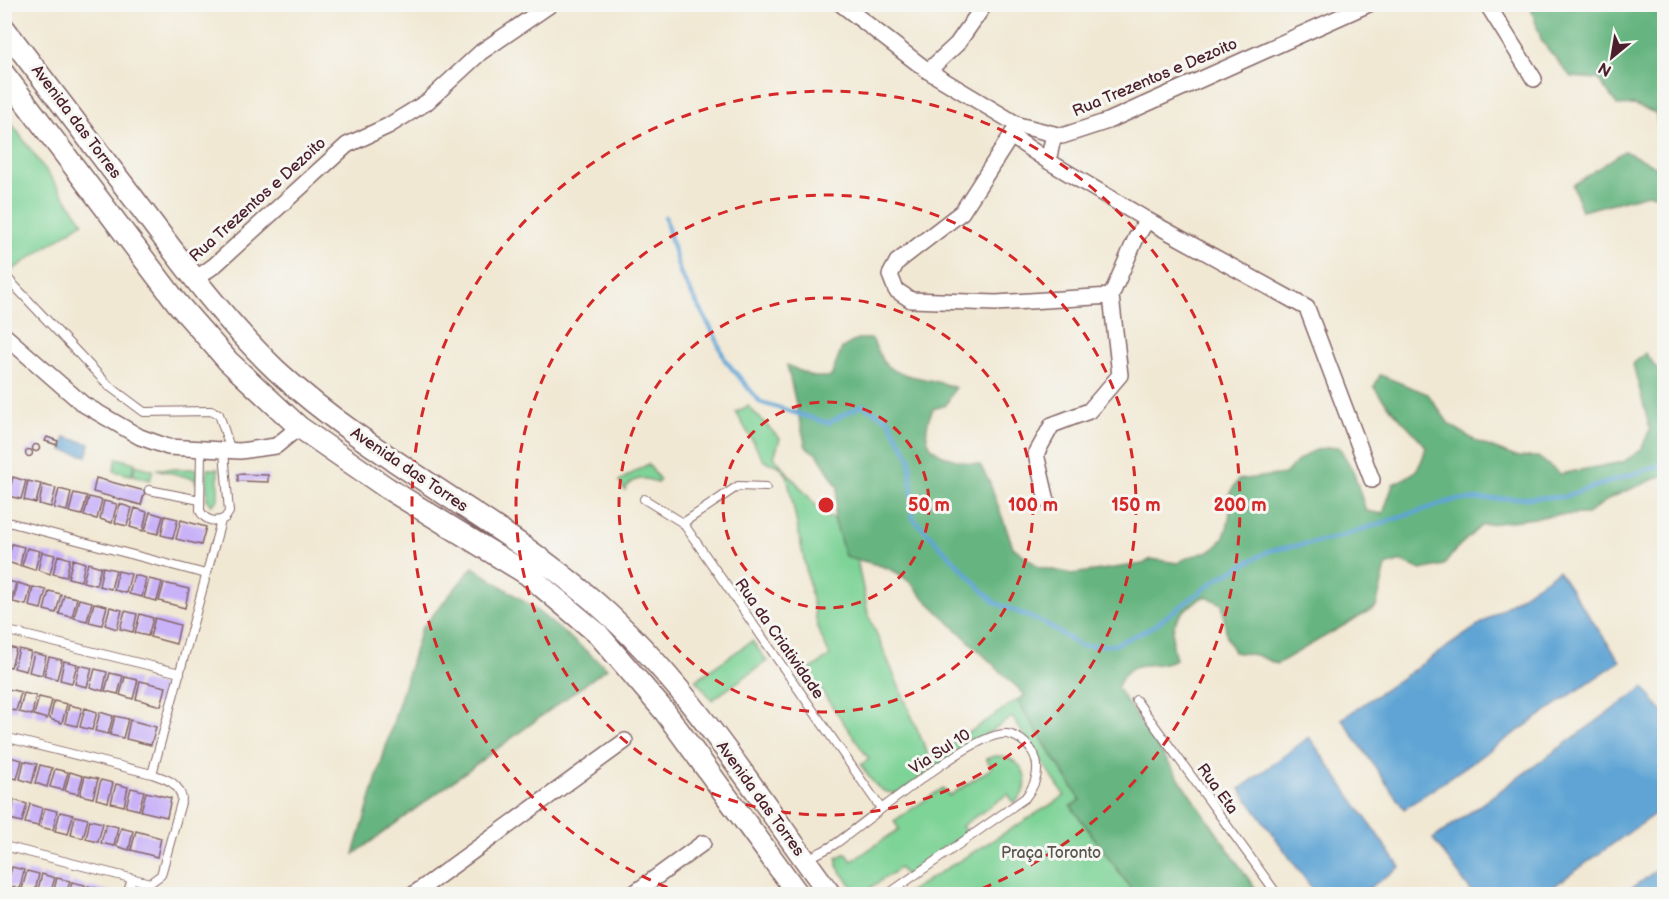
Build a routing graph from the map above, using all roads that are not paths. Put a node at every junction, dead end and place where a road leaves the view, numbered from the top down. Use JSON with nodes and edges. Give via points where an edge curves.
{"nodes":[{"id":1,"x":551,"y":4,"type":"edge"},
{"id":2,"x":840,"y":4,"type":"edge"},
{"id":3,"x":985,"y":4,"type":"edge"},
{"id":4,"x":1369,"y":4,"type":"edge"},
{"id":5,"x":1487,"y":4,"type":"edge"},
{"id":6,"x":4,"y":28,"type":"edge"},
{"id":7,"x":928,"y":71,"type":"junction"},
{"id":8,"x":4,"y":74,"type":"edge"},
{"id":9,"x":1534,"y":79,"type":"dead end"},
{"id":10,"x":1014,"y":131,"type":"junction"},
{"id":11,"x":1054,"y":134,"type":"junction"},
{"id":12,"x":1048,"y":161,"type":"junction"},
{"id":13,"x":1147,"y":220,"type":"junction"},
{"id":14,"x":4,"y":272,"type":"edge"},
{"id":15,"x":194,"y":280,"type":"junction"},
{"id":16,"x":1111,"y":296,"type":"junction"},
{"id":17,"x":4,"y":334,"type":"edge"},
{"id":18,"x":299,"y":427,"type":"junction"},
{"id":19,"x":201,"y":451,"type":"junction"},
{"id":20,"x":228,"y":451,"type":"junction"},
{"id":21,"x":1372,"y":480,"type":"dead end"},
{"id":22,"x":766,"y":487,"type":"dead end"},
{"id":23,"x":149,"y":490,"type":"dead end"},
{"id":24,"x":644,"y":499,"type":"dead end"},
{"id":25,"x":200,"y":500,"type":"junction"},
{"id":26,"x":1047,"y":501,"type":"dead end"},
{"id":27,"x":4,"y":521,"type":"edge"},
{"id":28,"x":221,"y":521,"type":"junction"},
{"id":29,"x":683,"y":523,"type":"junction"},
{"id":30,"x":206,"y":574,"type":"junction"},
{"id":31,"x":4,"y":630,"type":"edge"},
{"id":32,"x":180,"y":673,"type":"junction"},
{"id":33,"x":1136,"y":700,"type":"dead end"},
{"id":34,"x":4,"y":736,"type":"edge"},
{"id":35,"x":625,"y":741,"type":"dead end"},
{"id":36,"x":152,"y":774,"type":"junction"},
{"id":37,"x":880,"y":807,"type":"junction"},
{"id":38,"x":703,"y":843,"type":"dead end"},
{"id":39,"x":4,"y":846,"type":"edge"},
{"id":40,"x":805,"y":860,"type":"junction"},
{"id":41,"x":132,"y":879,"type":"junction"},
{"id":42,"x":127,"y":894,"type":"edge"},
{"id":43,"x":414,"y":894,"type":"edge"},
{"id":44,"x":633,"y":894,"type":"edge"},
{"id":45,"x":798,"y":894,"type":"edge"},
{"id":46,"x":830,"y":894,"type":"edge"},
{"id":47,"x":888,"y":894,"type":"edge"},
{"id":48,"x":1277,"y":894,"type":"edge"}],
"edges":[{"from":1,"to":15,"type":"street","name":"Rua Trezentos e Dezoito","via":[[481,52],[427,102],[347,145]]},
{"from":2,"to":7,"type":"street","name":"Rua Trezentos e Dezoito"},
{"from":3,"to":7,"type":"street","via":[[957,44]]},
{"from":4,"to":11,"type":"street","name":"Rua Trezentos e Dezoito","via":[[1108,121],[1062,136]]},
{"from":5,"to":9,"type":"street"},
{"from":6,"to":15,"type":"main road","name":"Avenida das Torres"},
{"from":7,"to":10,"type":"street","name":"Rua Trezentos e Dezoito"},
{"from":8,"to":18,"type":"main road","name":"Avenida das Torres","via":[[202,333]]},
{"from":10,"to":11,"type":"street","name":"Rua Trezentos e Dezoito"},
{"from":10,"to":12,"type":"street"},
{"from":10,"to":16,"type":"street","via":[[962,212],[897,262],[890,275],[896,290],[911,300],[985,303]]},
{"from":11,"to":12,"type":"street"},
{"from":12,"to":13,"type":"street"},
{"from":13,"to":16,"type":"street"},
{"from":13,"to":21,"type":"street","via":[[1307,308]]},
{"from":14,"to":20,"type":"lane","via":[[109,386],[144,412],[219,414]]},
{"from":15,"to":40,"type":"main road","name":"Avenida das Torres","via":[[274,368],[334,420],[543,560],[596,603],[658,664]]},
{"from":16,"to":26,"type":"street","via":[[1120,375],[1089,411],[1052,425],[1036,454]]},
{"from":17,"to":19,"type":"street","via":[[83,404],[140,437],[168,447]]},
{"from":18,"to":20,"type":"street","via":[[276,446]]},
{"from":18,"to":45,"type":"main road","name":"Avenida das Torres","via":[[387,488],[527,574],[598,634],[665,712]]},
{"from":19,"to":20,"type":"street"},
{"from":19,"to":25,"type":"lane"},
{"from":20,"to":28,"type":"lane","via":[[229,512]]},
{"from":22,"to":29,"type":"lane","via":[[738,486]]},
{"from":23,"to":25,"type":"lane"},
{"from":24,"to":29,"type":"lane","name":"Rua da Criatividade"},
{"from":25,"to":28,"type":"lane","via":[[200,511],[205,517]]},
{"from":27,"to":30,"type":"lane"},
{"from":28,"to":30,"type":"lane"},
{"from":29,"to":37,"type":"lane","name":"Rua da Criatividade"},
{"from":30,"to":32,"type":"lane"},
{"from":31,"to":32,"type":"lane"},
{"from":32,"to":36,"type":"lane"},
{"from":33,"to":48,"type":"lane","name":"Rua Eta"},
{"from":34,"to":36,"type":"lane"},
{"from":35,"to":43,"type":"street"},
{"from":36,"to":41,"type":"lane","via":[[174,783],[181,793],[182,805],[161,875],[150,883]]},
{"from":37,"to":40,"type":"lane","name":"Via Sul 10","via":[[835,844]]},
{"from":37,"to":47,"type":"lane","name":"Via Sul 10","via":[[993,736],[1007,734],[1020,739],[1036,759],[1036,780],[1025,798]]},
{"from":38,"to":44,"type":"street"},
{"from":39,"to":41,"type":"lane"},
{"from":40,"to":46,"type":"main road","name":"Avenida das Torres"},
{"from":41,"to":42,"type":"lane"}]}
